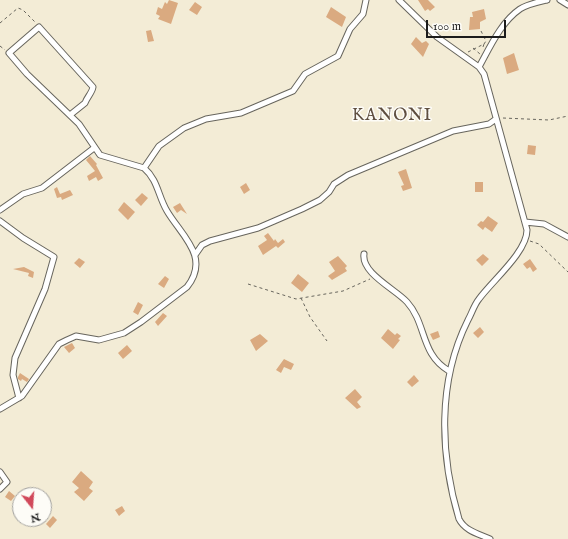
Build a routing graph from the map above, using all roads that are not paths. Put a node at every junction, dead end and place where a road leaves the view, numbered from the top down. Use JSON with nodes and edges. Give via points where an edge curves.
{"nodes":[{"id":1,"x":366,"y":0,"type":"edge"},
{"id":2,"x":399,"y":0,"type":"edge"},
{"id":3,"x":547,"y":0,"type":"edge"},
{"id":4,"x":560,"y":0,"type":"edge"},
{"id":5,"x":568,"y":5,"type":"edge"},
{"id":6,"x":479,"y":67,"type":"junction"},
{"id":7,"x":70,"y":115,"type":"junction"},
{"id":8,"x":496,"y":119,"type":"junction"},
{"id":9,"x":489,"y":124,"type":"junction"},
{"id":10,"x":499,"y":129,"type":"junction"},
{"id":11,"x":94,"y":148,"type":"junction"},
{"id":12,"x":144,"y":168,"type":"junction"},
{"id":13,"x":0,"y":210,"type":"edge"},
{"id":14,"x":0,"y":221,"type":"edge"},
{"id":15,"x":525,"y":222,"type":"junction"},
{"id":16,"x":568,"y":237,"type":"edge"},
{"id":17,"x":195,"y":254,"type":"junction"},
{"id":18,"x":364,"y":254,"type":"dead end"},
{"id":19,"x":450,"y":371,"type":"junction"},
{"id":20,"x":19,"y":398,"type":"junction"},
{"id":21,"x":0,"y":409,"type":"edge"},
{"id":22,"x":0,"y":472,"type":"edge"},
{"id":23,"x":0,"y":489,"type":"edge"},
{"id":24,"x":490,"y":539,"type":"edge"}],
"edges":[{"from":1,"to":12,"type":"street","via":[[363,14],[350,29],[338,56],[305,74],[293,92],[241,113],[206,119],[184,128],[159,146]]},
{"from":2,"to":6,"type":"street","via":[[437,37]]},
{"from":3,"to":6,"type":"street","via":[[525,6],[516,13],[491,43]]},
{"from":4,"to":5,"type":"street"},
{"from":6,"to":8,"type":"street","via":[[484,74]]},
{"from":7,"to":7,"type":"street","via":[[9,53],[39,27],[93,87],[86,103]]},
{"from":7,"to":11,"type":"street"},
{"from":8,"to":9,"type":"street"},
{"from":8,"to":10,"type":"street"},
{"from":9,"to":10,"type":"street"},
{"from":9,"to":17,"type":"street","via":[[453,131],[348,175],[334,184],[320,200],[258,228],[210,241],[202,245]]},
{"from":10,"to":15,"type":"street"},
{"from":11,"to":12,"type":"street","via":[[104,157]]},
{"from":11,"to":13,"type":"street","via":[[42,188],[23,194]]},
{"from":12,"to":17,"type":"street","via":[[154,178],[166,210],[188,239]]},
{"from":14,"to":20,"type":"street","via":[[54,257],[45,289],[15,358],[13,375]]},
{"from":15,"to":16,"type":"street","via":[[544,224]]},
{"from":15,"to":19,"type":"street","via":[[526,239],[478,300],[463,331]]},
{"from":17,"to":20,"type":"street","via":[[194,273],[187,287],[124,333],[99,340],[76,336],[59,344]]},
{"from":18,"to":19,"type":"street","via":[[365,266],[408,304],[430,354],[439,365]]},
{"from":19,"to":24,"type":"street","via":[[445,398],[445,430],[448,474],[454,500],[461,524]]},
{"from":20,"to":21,"type":"street"},
{"from":22,"to":23,"type":"street","via":[[7,482]]}]}
